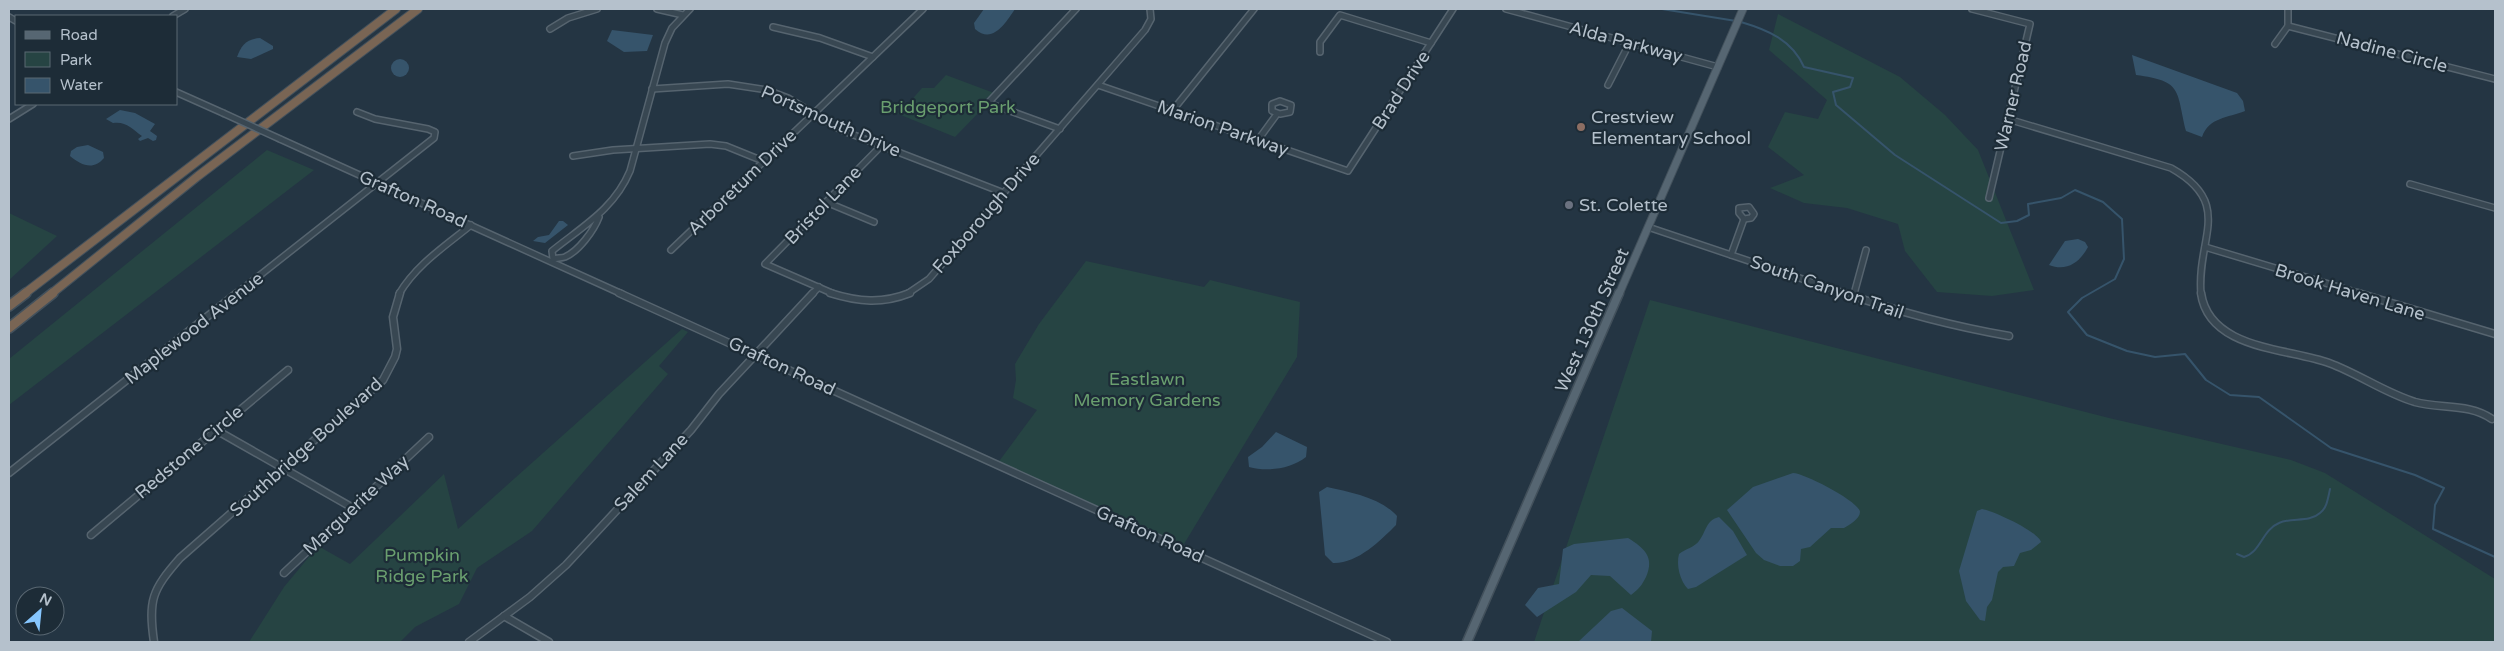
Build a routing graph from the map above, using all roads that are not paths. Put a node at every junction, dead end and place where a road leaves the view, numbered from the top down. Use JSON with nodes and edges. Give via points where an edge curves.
{"nodes":[{"id":1,"x":396,"y":9,"type":"edge"},
{"id":2,"x":418,"y":9,"type":"edge"},
{"id":3,"x":597,"y":9,"type":"edge"},
{"id":4,"x":657,"y":9,"type":"edge"},
{"id":5,"x":690,"y":9,"type":"edge"},
{"id":6,"x":923,"y":9,"type":"edge"},
{"id":7,"x":1076,"y":9,"type":"edge"},
{"id":8,"x":1150,"y":9,"type":"edge"},
{"id":9,"x":1254,"y":9,"type":"edge"},
{"id":10,"x":1453,"y":9,"type":"edge"},
{"id":11,"x":1506,"y":9,"type":"edge"},
{"id":12,"x":1743,"y":9,"type":"edge"},
{"id":13,"x":1972,"y":9,"type":"edge"},
{"id":14,"x":2288,"y":9,"type":"edge"},
{"id":15,"x":683,"y":15,"type":"junction"},
{"id":16,"x":2288,"y":26,"type":"junction"},
{"id":17,"x":773,"y":27,"type":"dead end"},
{"id":18,"x":550,"y":29,"type":"dead end"},
{"id":19,"x":1630,"y":42,"type":"junction"},
{"id":20,"x":1431,"y":43,"type":"junction"},
{"id":21,"x":2275,"y":44,"type":"dead end"},
{"id":22,"x":1320,"y":52,"type":"dead end"},
{"id":23,"x":873,"y":57,"type":"junction"},
{"id":24,"x":1718,"y":67,"type":"junction"},
{"id":25,"x":2495,"y":79,"type":"edge"},
{"id":26,"x":1098,"y":84,"type":"junction"},
{"id":27,"x":1608,"y":85,"type":"dead end"},
{"id":28,"x":652,"y":89,"type":"junction"},
{"id":29,"x":178,"y":93,"type":"edge"},
{"id":30,"x":31,"y":105,"type":"edge"},
{"id":31,"x":1173,"y":110,"type":"junction"},
{"id":32,"x":357,"y":112,"type":"dead end"},
{"id":33,"x":813,"y":114,"type":"junction"},
{"id":34,"x":1277,"y":114,"type":"dead end"},
{"id":35,"x":9,"y":119,"type":"edge"},
{"id":36,"x":2008,"y":119,"type":"junction"},
{"id":37,"x":1060,"y":128,"type":"junction"},
{"id":38,"x":1258,"y":140,"type":"junction"},
{"id":39,"x":881,"y":146,"type":"junction"},
{"id":40,"x":636,"y":149,"type":"junction"},
{"id":41,"x":573,"y":156,"type":"dead end"},
{"id":42,"x":763,"y":161,"type":"junction"},
{"id":43,"x":1348,"y":171,"type":"joint"},
{"id":44,"x":379,"y":184,"type":"junction"},
{"id":45,"x":2410,"y":184,"type":"dead end"},
{"id":46,"x":1004,"y":193,"type":"junction"},
{"id":47,"x":1989,"y":198,"type":"dead end"},
{"id":48,"x":826,"y":202,"type":"junction"},
{"id":49,"x":2495,"y":208,"type":"edge"},
{"id":50,"x":599,"y":217,"type":"junction"},
{"id":51,"x":1744,"y":219,"type":"dead end"},
{"id":52,"x":874,"y":222,"type":"dead end"},
{"id":53,"x":471,"y":225,"type":"junction"},
{"id":54,"x":1648,"y":227,"type":"junction"},
{"id":55,"x":2205,"y":247,"type":"junction"},
{"id":56,"x":671,"y":250,"type":"dead end"},
{"id":57,"x":1866,"y":250,"type":"dead end"},
{"id":58,"x":1731,"y":255,"type":"junction"},
{"id":59,"x":551,"y":260,"type":"junction"},
{"id":60,"x":766,"y":264,"type":"joint"},
{"id":61,"x":819,"y":287,"type":"junction"},
{"id":62,"x":1853,"y":296,"type":"junction"},
{"id":63,"x":9,"y":306,"type":"edge"},
{"id":64,"x":9,"y":328,"type":"edge"},
{"id":65,"x":2495,"y":334,"type":"edge"},
{"id":66,"x":2009,"y":336,"type":"dead end"},
{"id":67,"x":756,"y":354,"type":"junction"},
{"id":68,"x":288,"y":370,"type":"dead end"},
{"id":69,"x":2492,"y":419,"type":"dead end"},
{"id":70,"x":216,"y":430,"type":"junction"},
{"id":71,"x":429,"y":437,"type":"dead end"},
{"id":72,"x":283,"y":468,"type":"junction"},
{"id":73,"x":9,"y":473,"type":"edge"},
{"id":74,"x":353,"y":508,"type":"junction"},
{"id":75,"x":91,"y":534,"type":"dead end"},
{"id":76,"x":284,"y":573,"type":"dead end"},
{"id":77,"x":504,"y":616,"type":"junction"},
{"id":78,"x":154,"y":642,"type":"edge"},
{"id":79,"x":469,"y":642,"type":"edge"},
{"id":80,"x":549,"y":642,"type":"edge"},
{"id":81,"x":1386,"y":642,"type":"edge"},
{"id":82,"x":1466,"y":642,"type":"edge"}],
"edges":[{"from":1,"to":63,"type":"highway"},
{"from":2,"to":64,"type":"highway","via":[[198,176]]},
{"from":3,"to":18,"type":"street","via":[[564,19]]},
{"from":4,"to":15,"type":"street"},
{"from":5,"to":15,"type":"street"},
{"from":6,"to":23,"type":"street","name":"Arboretum Drive"},
{"from":7,"to":37,"type":"street","via":[[988,103]]},
{"from":8,"to":26,"type":"street","name":"Foxborough Drive","via":[[1151,19],[1147,27]]},
{"from":9,"to":31,"type":"street"},
{"from":10,"to":20,"type":"street","name":"Brad Drive"},
{"from":11,"to":19,"type":"street","name":"Alda Parkway"},
{"from":12,"to":24,"type":"main road","name":"West 130th Street"},
{"from":13,"to":36,"type":"street","name":"Warner Road","via":[[2030,24]]},
{"from":14,"to":16,"type":"street"},
{"from":15,"to":28,"type":"street","via":[[666,39]]},
{"from":16,"to":21,"type":"street"},
{"from":16,"to":25,"type":"street","name":"Nadine Circle"},
{"from":17,"to":23,"type":"street","via":[[820,38]]},
{"from":19,"to":24,"type":"street","name":"Alda Parkway"},
{"from":19,"to":27,"type":"street"},
{"from":20,"to":22,"type":"street","via":[[1340,15],[1320,42]]},
{"from":20,"to":43,"type":"street","name":"Brad Drive"},
{"from":23,"to":33,"type":"street","name":"Arboretum Drive"},
{"from":24,"to":54,"type":"main road","name":"West 130th Street"},
{"from":26,"to":31,"type":"street","name":"Marion Parkway"},
{"from":26,"to":37,"type":"street","name":"Foxborough Drive"},
{"from":28,"to":33,"type":"street","name":"Portsmouth Drive","via":[[750,86],[783,96]]},
{"from":28,"to":40,"type":"street"},
{"from":29,"to":44,"type":"street","name":"Grafton Road","bridge":true},
{"from":30,"to":35,"type":"street"},
{"from":31,"to":38,"type":"street","name":"Marion Parkway"},
{"from":32,"to":44,"type":"street","name":"Maplewood Avenue","via":[[373,119],[435,132],[432,142]]},
{"from":33,"to":39,"type":"street","name":"Portsmouth Drive","via":[[839,129]]},
{"from":33,"to":42,"type":"street","name":"Arboretum Drive"},
{"from":34,"to":38,"type":"street"},
{"from":36,"to":47,"type":"street","name":"Warner Road"},
{"from":36,"to":55,"type":"street","via":[[2162,164],[2186,177],[2203,194],[2208,206]]},
{"from":37,"to":46,"type":"street","name":"Foxborough Drive"},
{"from":38,"to":43,"type":"street","name":"Marion Parkway"},
{"from":39,"to":46,"type":"street","name":"Portsmouth Drive"},
{"from":39,"to":48,"type":"street","name":"Bristol Lane"},
{"from":40,"to":41,"type":"street"},
{"from":40,"to":42,"type":"street","via":[[715,144]]},
{"from":40,"to":50,"type":"street","via":[[623,187]]},
{"from":42,"to":56,"type":"street","name":"Arboretum Drive"},
{"from":44,"to":53,"type":"street","name":"Grafton Road"},
{"from":44,"to":73,"type":"street","name":"Maplewood Avenue"},
{"from":45,"to":49,"type":"street"},
{"from":46,"to":61,"type":"street","name":"Foxborough Drive","via":[[929,279],[914,291],[895,299],[868,303]]},
{"from":48,"to":52,"type":"street"},
{"from":48,"to":60,"type":"street","name":"Bristol Lane"},
{"from":50,"to":59,"type":"street","via":[[593,228],[564,257]]},
{"from":50,"to":59,"type":"street","via":[[552,251]]},
{"from":51,"to":58,"type":"street"},
{"from":53,"to":59,"type":"street","name":"Grafton Road"},
{"from":53,"to":72,"type":"street","name":"Southbridge Boulevard","via":[[422,266],[402,289],[394,315],[398,340],[396,355],[383,380]]},
{"from":54,"to":58,"type":"street","name":"South Canyon Trail"},
{"from":54,"to":82,"type":"main road","name":"West 130th Street"},
{"from":55,"to":65,"type":"street","name":"Brook Haven Lane"},
{"from":55,"to":69,"type":"street","via":[[2202,300],[2215,321],[2235,336],[2260,347],[2325,361],[2402,398],[2487,414]]},
{"from":57,"to":62,"type":"street"},
{"from":58,"to":62,"type":"street","name":"South Canyon Trail"},
{"from":59,"to":67,"type":"street","name":"Grafton Road"},
{"from":60,"to":61,"type":"street","name":"Foxborough Drive"},
{"from":61,"to":67,"type":"street","name":"Salem Lane"},
{"from":62,"to":66,"type":"street","name":"South Canyon Trail","via":[[1940,324]]},
{"from":67,"to":77,"type":"street","name":"Salem Lane","via":[[691,430],[566,565]]},
{"from":67,"to":81,"type":"street","name":"Grafton Road"},
{"from":68,"to":70,"type":"street","name":"Redstone Circle"},
{"from":70,"to":72,"type":"street"},
{"from":70,"to":75,"type":"street","name":"Redstone Circle"},
{"from":71,"to":74,"type":"street","name":"Marguerite Way"},
{"from":72,"to":74,"type":"street"},
{"from":72,"to":78,"type":"street","name":"Southbridge Boulevard","via":[[180,558],[164,576],[151,605]]},
{"from":74,"to":76,"type":"street","name":"Marguerite Way"},
{"from":77,"to":79,"type":"street","name":"Salem Lane"},
{"from":77,"to":80,"type":"street"}]}
